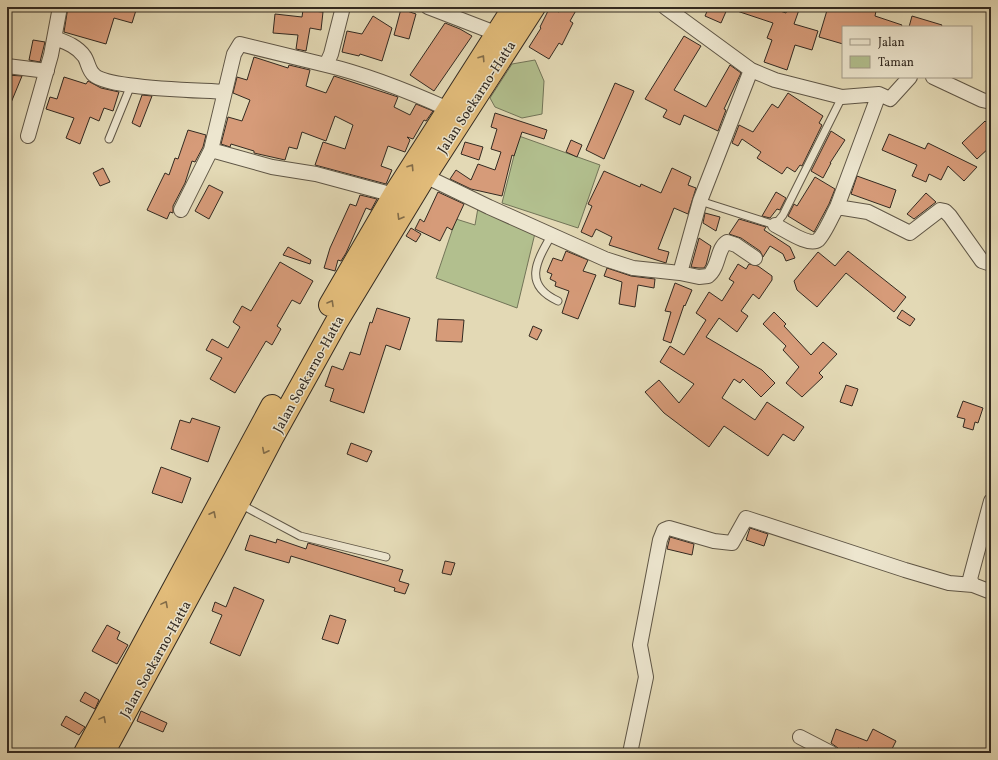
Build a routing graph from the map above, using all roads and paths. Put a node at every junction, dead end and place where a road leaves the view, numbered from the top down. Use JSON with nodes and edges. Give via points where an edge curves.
{"nodes":[{"id":1,"x":60,"y":7,"type":"edge"},
{"id":2,"x":343,"y":7,"type":"edge"},
{"id":3,"x":428,"y":7,"type":"edge"},
{"id":4,"x":534,"y":7,"type":"edge"},
{"id":5,"x":665,"y":7,"type":"edge"},
{"id":6,"x":515,"y":16,"type":"edge"},
{"id":7,"x":498,"y":34,"type":"junction"},
{"id":8,"x":55,"y":38,"type":"junction"},
{"id":9,"x":326,"y":65,"type":"junction"},
{"id":10,"x":7,"y":66,"type":"edge"},
{"id":11,"x":751,"y":70,"type":"junction"},
{"id":12,"x":47,"y":71,"type":"junction"},
{"id":13,"x":909,"y":78,"type":"edge"},
{"id":14,"x":935,"y":78,"type":"edge"},
{"id":15,"x":131,"y":85,"type":"junction"},
{"id":16,"x":225,"y":92,"type":"junction"},
{"id":17,"x":879,"y":94,"type":"junction"},
{"id":18,"x":842,"y":97,"type":"junction"},
{"id":19,"x":991,"y":102,"type":"edge"},
{"id":20,"x":448,"y":109,"type":"junction"},
{"id":21,"x":28,"y":136,"type":"dead end"},
{"id":22,"x":109,"y":139,"type":"dead end"},
{"id":23,"x":211,"y":150,"type":"junction"},
{"id":24,"x":425,"y":176,"type":"junction"},
{"id":25,"x":394,"y":195,"type":"junction"},
{"id":26,"x":700,"y":201,"type":"junction"},
{"id":27,"x":837,"y":208,"type":"junction"},
{"id":28,"x":181,"y":210,"type":"dead end"},
{"id":29,"x":775,"y":225,"type":"junction"},
{"id":30,"x":551,"y":236,"type":"junction"},
{"id":31,"x":755,"y":258,"type":"dead end"},
{"id":32,"x":991,"y":264,"type":"edge"},
{"id":33,"x":680,"y":273,"type":"junction"},
{"id":34,"x":558,"y":301,"type":"dead end"},
{"id":35,"x":991,"y":501,"type":"edge"},
{"id":36,"x":238,"y":503,"type":"junction"},
{"id":37,"x":205,"y":548,"type":"junction"},
{"id":38,"x":386,"y":557,"type":"dead end"},
{"id":39,"x":189,"y":578,"type":"junction"},
{"id":40,"x":973,"y":585,"type":"junction"},
{"id":41,"x":991,"y":592,"type":"edge"},
{"id":42,"x":800,"y":737,"type":"dead end"},
{"id":43,"x":85,"y":753,"type":"edge"},
{"id":44,"x":103,"y":753,"type":"edge"},
{"id":45,"x":630,"y":753,"type":"edge"},
{"id":46,"x":831,"y":753,"type":"edge"}],
"edges":[{"from":1,"to":8,"type":"street"},
{"from":2,"to":9,"type":"street"},
{"from":3,"to":7,"type":"street"},
{"from":4,"to":6,"type":"highway","name":"Jalan Soekarno-Hatta"},
{"from":5,"to":11,"type":"street"},
{"from":6,"to":7,"type":"highway","name":"Jalan Soekarno-Hatta"},
{"from":6,"to":24,"type":"highway","name":"Jalan Soekarno-Hatta"},
{"from":20,"to":7,"type":"highway","name":"Jalan Soekarno-Hatta","one_way":true},
{"from":8,"to":12,"type":"street"},
{"from":8,"to":15,"type":"street","via":[[76,48],[84,56],[93,75],[103,80]]},
{"from":9,"to":16,"type":"street","via":[[240,44],[234,54]]},
{"from":9,"to":20,"type":"street","via":[[400,87]]},
{"from":10,"to":12,"type":"street"},
{"from":11,"to":18,"type":"street","via":[[775,80]]},
{"from":11,"to":26,"type":"street"},
{"from":12,"to":21,"type":"street"},
{"from":13,"to":17,"type":"street","via":[[890,99]]},
{"from":14,"to":19,"type":"street"},
{"from":15,"to":16,"type":"street"},
{"from":15,"to":22,"type":"lane"},
{"from":16,"to":23,"type":"street"},
{"from":17,"to":18,"type":"street"},
{"from":17,"to":27,"type":"street"},
{"from":18,"to":29,"type":"lane","via":[[783,215]]},
{"from":25,"to":20,"type":"highway","name":"Jalan Soekarno-Hatta","one_way":true},
{"from":23,"to":25,"type":"street"},
{"from":23,"to":28,"type":"street"},
{"from":24,"to":30,"type":"street"},
{"from":24,"to":36,"type":"highway","name":"Jalan Soekarno-Hatta","one_way":true,"via":[[337,321]]},
{"from":37,"to":25,"type":"highway","name":"Jalan Soekarno-Hatta","one_way":true,"via":[[247,450]]},
{"from":26,"to":29,"type":"lane"},
{"from":26,"to":33,"type":"street"},
{"from":27,"to":29,"type":"street","via":[[818,240],[813,242],[804,241]]},
{"from":27,"to":32,"type":"street","via":[[868,212],[910,233],[940,210],[945,212],[982,261]]},
{"from":30,"to":33,"type":"street","via":[[624,266]]},
{"from":30,"to":34,"type":"lane","via":[[538,258],[536,275],[542,292]]},
{"from":31,"to":33,"type":"street","via":[[727,242],[715,269],[708,276]]},
{"from":35,"to":40,"type":"street","via":[[970,579]]},
{"from":36,"to":37,"type":"highway","name":"Jalan Soekarno-Hatta"},
{"from":36,"to":38,"type":"lane","via":[[300,536]]},
{"from":37,"to":39,"type":"highway","name":"Jalan Soekarno-Hatta"},
{"from":43,"to":39,"type":"highway","name":"Jalan Soekarno-Hatta","one_way":true},
{"from":39,"to":44,"type":"highway","name":"Jalan Soekarno-Hatta"},
{"from":40,"to":41,"type":"street"},
{"from":40,"to":45,"type":"street","via":[[949,582],[905,570],[746,518],[732,543],[669,528],[664,530],[640,645],[646,677]]},
{"from":42,"to":46,"type":"street"}]}
